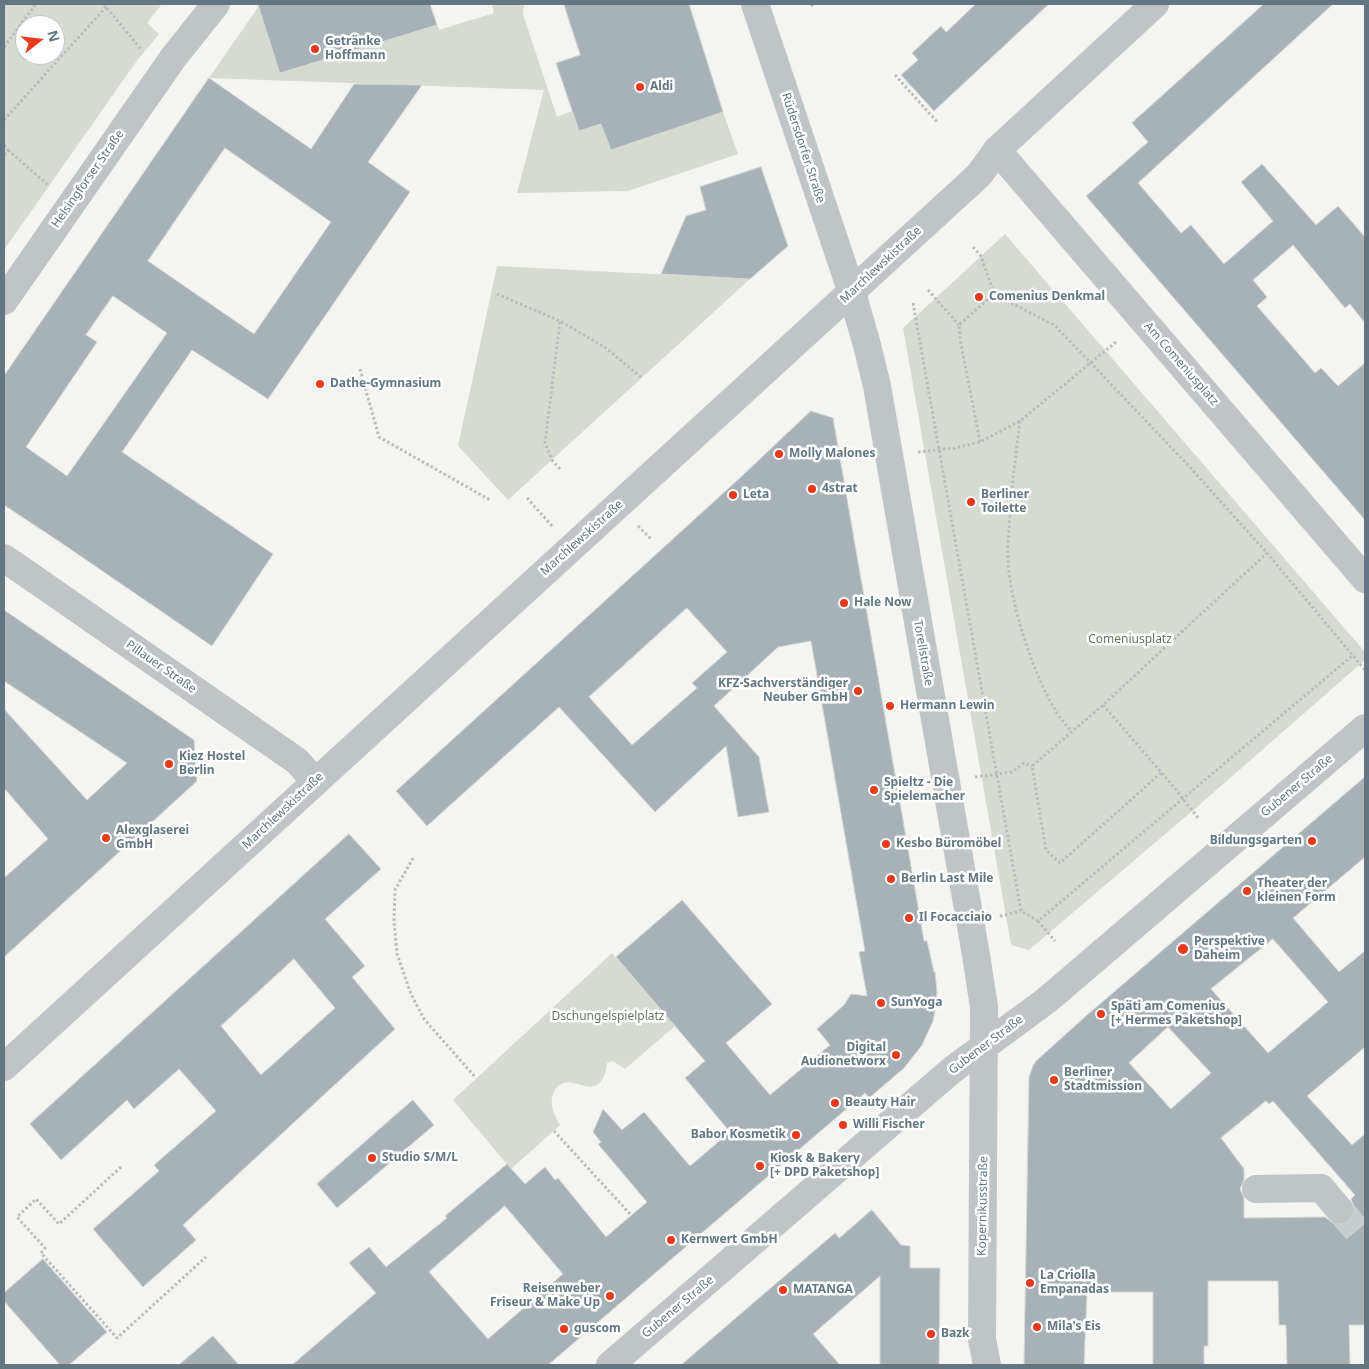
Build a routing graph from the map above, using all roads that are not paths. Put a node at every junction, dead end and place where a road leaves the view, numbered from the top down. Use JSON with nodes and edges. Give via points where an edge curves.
{"nodes":[{"id":1,"x":216,"y":4,"type":"edge"},
{"id":2,"x":755,"y":4,"type":"edge"},
{"id":3,"x":1154,"y":4,"type":"edge"},
{"id":4,"x":997,"y":150,"type":"junction"},
{"id":5,"x":852,"y":293,"type":"junction"},
{"id":6,"x":4,"y":301,"type":"edge"},
{"id":7,"x":4,"y":558,"type":"edge"},
{"id":8,"x":1365,"y":579,"type":"edge"},
{"id":9,"x":1365,"y":728,"type":"edge"},
{"id":10,"x":315,"y":781,"type":"junction"},
{"id":11,"x":985,"y":1046,"type":"junction"},
{"id":12,"x":4,"y":1067,"type":"edge"},
{"id":13,"x":1256,"y":1189,"type":"dead end"},
{"id":14,"x":1339,"y":1209,"type":"tunnel mouth"},
{"id":15,"x":610,"y":1365,"type":"edge"},
{"id":16,"x":987,"y":1365,"type":"edge"}],
"edges":[{"from":1,"to":6,"type":"street","name":"Helsingforser Straße","via":[[173,58]]},
{"from":2,"to":5,"type":"street","name":"Rüdersdorfer Straße"},
{"from":3,"to":4,"type":"street","name":"Marchlewskistraße"},
{"from":4,"to":5,"type":"street","name":"Marchlewskistraße","via":[[980,175]]},
{"from":4,"to":8,"type":"street","name":"Am Comeniusplatz"},
{"from":5,"to":10,"type":"street","name":"Marchlewskistraße"},
{"from":5,"to":11,"type":"street","name":"Torellstraße","via":[[877,386],[897,499],[983,999]]},
{"from":7,"to":10,"type":"street","name":"Pillauer Straße","via":[[297,761]]},
{"from":9,"to":11,"type":"street","name":"Gubener Straße","via":[[1047,1000]]},
{"from":10,"to":12,"type":"street","name":"Marchlewskistraße"},
{"from":11,"to":15,"type":"street","name":"Gubener Straße","via":[[914,1102]]},
{"from":11,"to":16,"type":"street","name":"Kopernikusstraße","via":[[982,1339]]},
{"from":13,"to":14,"type":"street","via":[[1321,1188]]}]}
